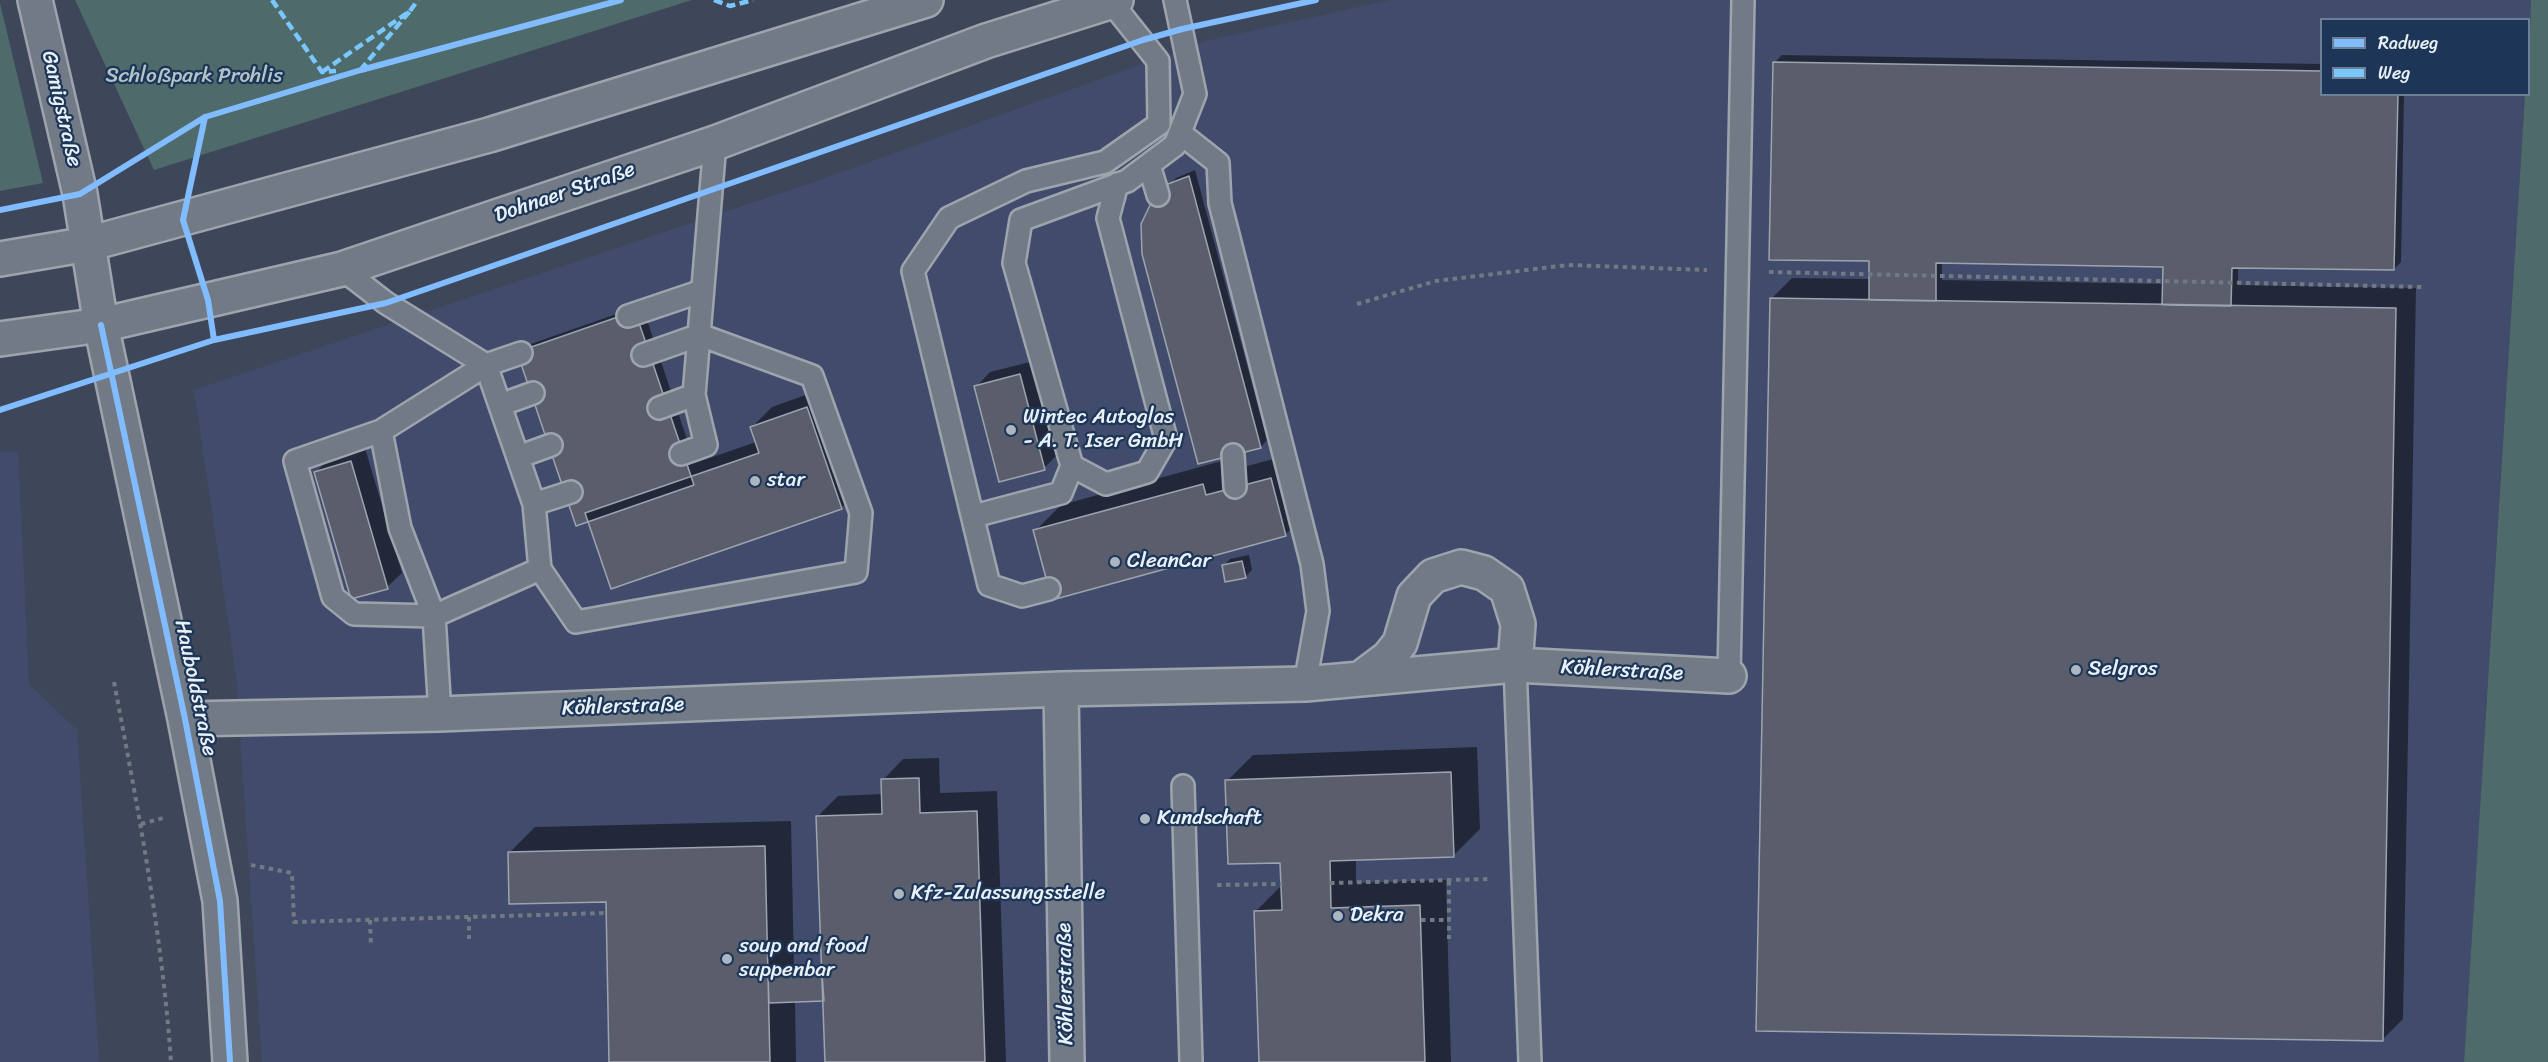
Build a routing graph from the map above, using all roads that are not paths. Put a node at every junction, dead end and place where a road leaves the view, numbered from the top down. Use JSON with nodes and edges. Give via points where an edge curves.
{"nodes":[{"id":1,"x":35,"y":0,"type":"edge"},
{"id":2,"x":926,"y":0,"type":"edge"},
{"id":3,"x":1174,"y":0,"type":"edge"},
{"id":4,"x":1743,"y":0,"type":"edge"},
{"id":5,"x":1113,"y":1,"type":"edge"},
{"id":6,"x":1180,"y":134,"type":"junction"},
{"id":7,"x":715,"y":143,"type":"junction"},
{"id":8,"x":1149,"y":165,"type":"junction"},
{"id":9,"x":1118,"y":184,"type":"junction"},
{"id":10,"x":1158,"y":195,"type":"dead end"},
{"id":11,"x":88,"y":244,"type":"junction"},
{"id":12,"x":0,"y":260,"type":"edge"},
{"id":13,"x":342,"y":269,"type":"junction"},
{"id":14,"x":702,"y":291,"type":"junction"},
{"id":15,"x":628,"y":316,"type":"dead end"},
{"id":16,"x":101,"y":325,"type":"junction"},
{"id":17,"x":700,"y":335,"type":"junction"},
{"id":18,"x":0,"y":339,"type":"edge"},
{"id":19,"x":522,"y":353,"type":"dead end"},
{"id":20,"x":643,"y":355,"type":"dead end"},
{"id":21,"x":486,"y":366,"type":"junction"},
{"id":22,"x":533,"y":393,"type":"dead end"},
{"id":23,"x":694,"y":396,"type":"junction"},
{"id":24,"x":500,"y":405,"type":"junction"},
{"id":25,"x":659,"y":408,"type":"dead end"},
{"id":26,"x":381,"y":431,"type":"junction"},
{"id":27,"x":551,"y":445,"type":"dead end"},
{"id":28,"x":681,"y":453,"type":"dead end"},
{"id":29,"x":1233,"y":455,"type":"dead end"},
{"id":30,"x":518,"y":457,"type":"junction"},
{"id":31,"x":1072,"y":466,"type":"junction"},
{"id":32,"x":1235,"y":487,"type":"dead end"},
{"id":33,"x":571,"y":492,"type":"dead end"},
{"id":34,"x":534,"y":504,"type":"junction"},
{"id":35,"x":974,"y":516,"type":"junction"},
{"id":36,"x":540,"y":569,"type":"junction"},
{"id":37,"x":1049,"y":589,"type":"dead end"},
{"id":38,"x":434,"y":616,"type":"junction"},
{"id":39,"x":1515,"y":665,"type":"junction"},
{"id":40,"x":1729,"y":676,"type":"joint"},
{"id":41,"x":1360,"y":679,"type":"junction"},
{"id":42,"x":1305,"y":684,"type":"junction"},
{"id":43,"x":1061,"y":689,"type":"junction"},
{"id":44,"x":440,"y":714,"type":"junction"},
{"id":45,"x":185,"y":719,"type":"junction"},
{"id":46,"x":1184,"y":786,"type":"dead end"},
{"id":47,"x":230,"y":1062,"type":"edge"},
{"id":48,"x":1067,"y":1062,"type":"edge"},
{"id":49,"x":1191,"y":1062,"type":"edge"},
{"id":50,"x":1530,"y":1062,"type":"edge"}],
"edges":[{"from":1,"to":11,"type":"street","name":"Gamigstraße"},
{"from":2,"to":11,"type":"street","via":[[489,135]]},
{"from":3,"to":6,"type":"lane","via":[[1195,94]]},
{"from":4,"to":40,"type":"lane"},
{"from":5,"to":7,"type":"street","name":"Dohnaer Straße","via":[[986,41]]},
{"from":5,"to":35,"type":"lane","via":[[1158,61],[1159,124],[1105,162],[1026,181],[949,218],[913,271]]},
{"from":6,"to":8,"type":"lane","via":[[1175,145]]},
{"from":6,"to":42,"type":"lane","via":[[1218,163],[1220,203],[1312,564],[1318,611]]},
{"from":7,"to":13,"type":"street","name":"Dohnaer Straße"},
{"from":7,"to":14,"type":"lane"},
{"from":8,"to":9,"type":"lane"},
{"from":8,"to":10,"type":"lane"},
{"from":9,"to":31,"type":"lane","via":[[1021,220],[1014,262]]},
{"from":9,"to":31,"type":"lane","via":[[1108,218],[1166,439],[1147,472],[1106,484]]},
{"from":11,"to":12,"type":"street"},
{"from":11,"to":16,"type":"street","name":"Gamigstraße"},
{"from":13,"to":16,"type":"street","name":"Dohnaer Straße"},
{"from":13,"to":21,"type":"lane","via":[[386,303]]},
{"from":14,"to":15,"type":"lane"},
{"from":14,"to":17,"type":"lane"},
{"from":16,"to":18,"type":"street","name":"Dohnaer Straße"},
{"from":16,"to":45,"type":"street","name":"Hauboldstraße"},
{"from":17,"to":20,"type":"lane"},
{"from":17,"to":23,"type":"lane"},
{"from":17,"to":36,"type":"lane","via":[[812,376],[861,513],[856,572],[576,622]]},
{"from":19,"to":21,"type":"lane"},
{"from":21,"to":24,"type":"lane"},
{"from":21,"to":26,"type":"lane"},
{"from":22,"to":24,"type":"lane"},
{"from":23,"to":25,"type":"lane"},
{"from":23,"to":28,"type":"lane","via":[[706,445]]},
{"from":24,"to":30,"type":"lane"},
{"from":26,"to":38,"type":"lane","via":[[400,528]]},
{"from":26,"to":38,"type":"lane","via":[[295,461],[333,597],[354,614]]},
{"from":27,"to":30,"type":"lane"},
{"from":29,"to":32,"type":"lane"},
{"from":30,"to":34,"type":"lane"},
{"from":31,"to":35,"type":"lane","via":[[1061,493]]},
{"from":33,"to":34,"type":"lane"},
{"from":34,"to":36,"type":"lane"},
{"from":35,"to":37,"type":"lane","via":[[989,585],[1022,596]]},
{"from":36,"to":38,"type":"lane"},
{"from":38,"to":44,"type":"lane"},
{"from":39,"to":40,"type":"street","name":"Köhlerstraße"},
{"from":39,"to":41,"type":"street","name":"Köhlerstraße"},
{"from":39,"to":41,"type":"street","via":[[1518,624],[1507,590],[1484,573],[1461,567],[1433,576],[1414,596],[1400,643],[1388,658]]},
{"from":39,"to":50,"type":"lane"},
{"from":41,"to":42,"type":"street","name":"Köhlerstraße"},
{"from":42,"to":43,"type":"street","name":"Köhlerstraße"},
{"from":43,"to":44,"type":"street","name":"Köhlerstraße"},
{"from":43,"to":48,"type":"street","name":"Köhlerstraße"},
{"from":44,"to":45,"type":"street","name":"Köhlerstraße"},
{"from":45,"to":47,"type":"street","name":"Hauboldstraße","via":[[220,902]]},
{"from":46,"to":49,"type":"lane"}]}
